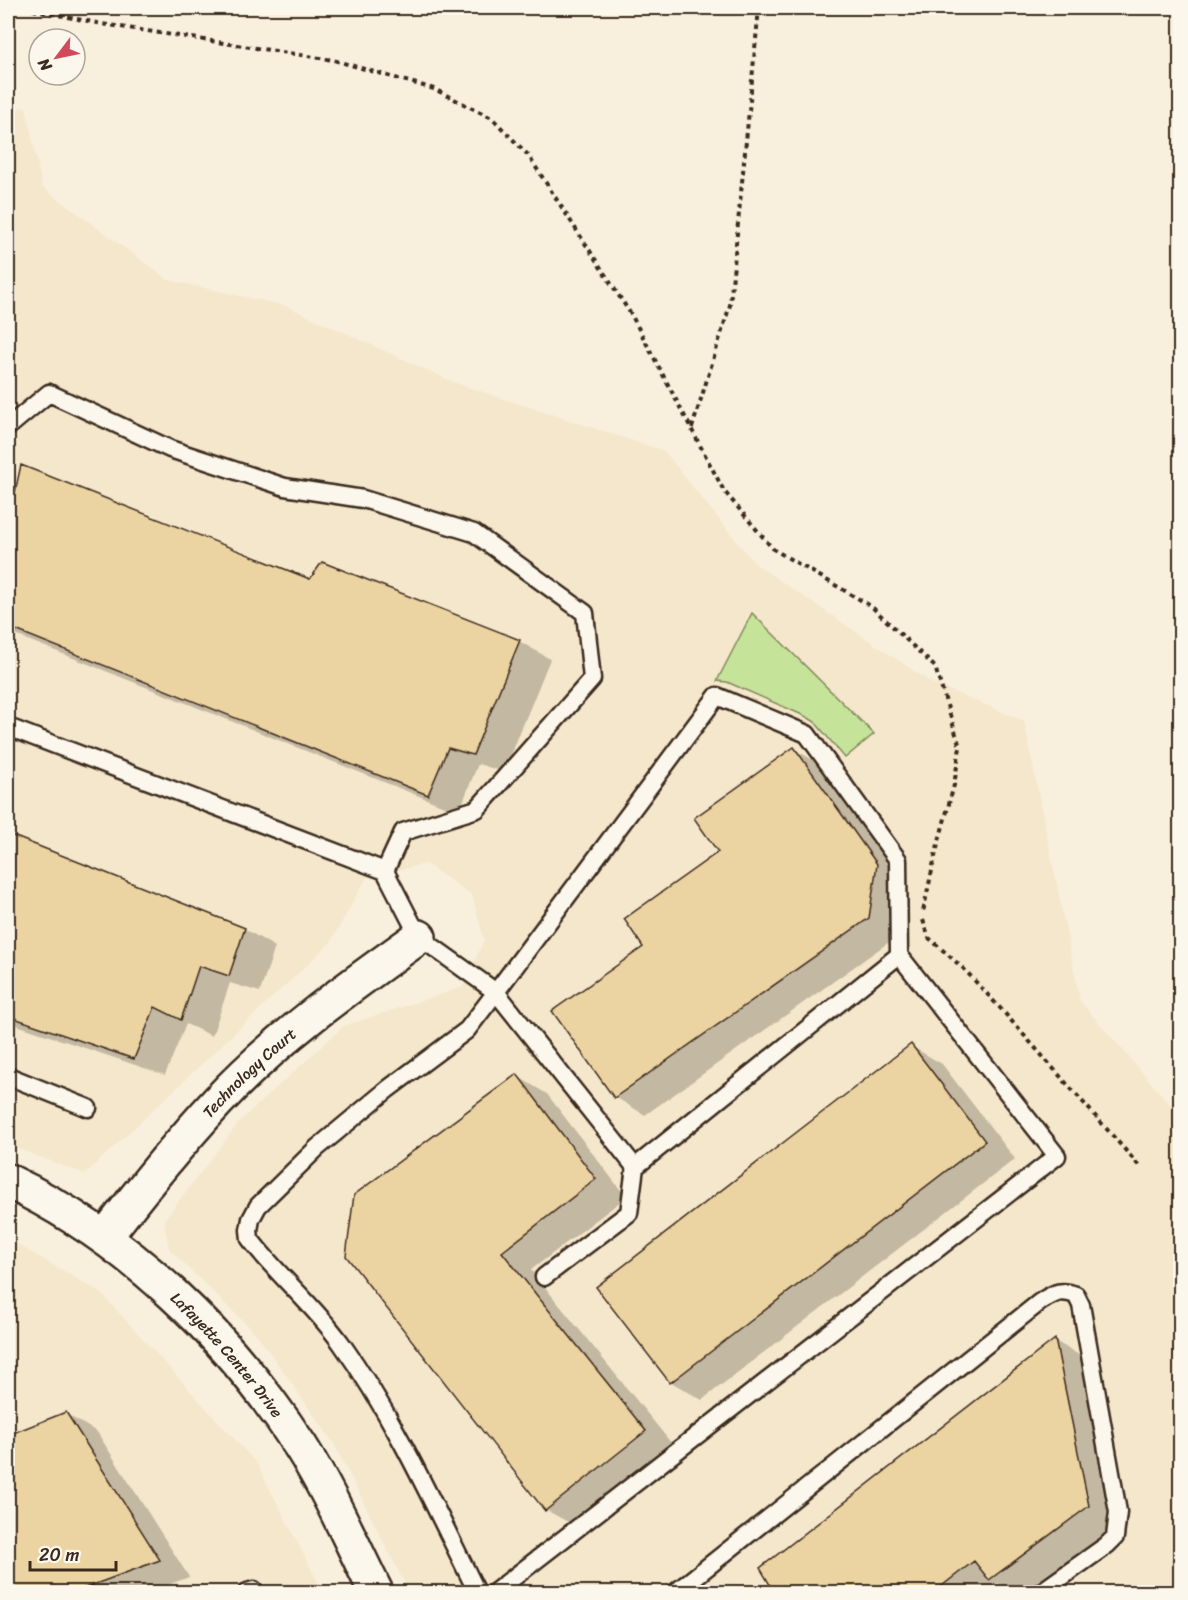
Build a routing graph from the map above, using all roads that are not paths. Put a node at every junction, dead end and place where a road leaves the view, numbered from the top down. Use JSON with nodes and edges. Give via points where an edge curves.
{"nodes":[{"id":1,"x":8,"y":427,"type":"edge"},
{"id":2,"x":8,"y":727,"type":"edge"},
{"id":3,"x":385,"y":871,"type":"junction"},
{"id":4,"x":419,"y":937,"type":"junction"},
{"id":5,"x":899,"y":955,"type":"junction"},
{"id":6,"x":496,"y":992,"type":"junction"},
{"id":7,"x":8,"y":1076,"type":"edge"},
{"id":8,"x":88,"y":1108,"type":"dead end"},
{"id":9,"x":635,"y":1167,"type":"junction"},
{"id":10,"x":8,"y":1181,"type":"edge"},
{"id":11,"x":105,"y":1237,"type":"junction"},
{"id":12,"x":544,"y":1277,"type":"dead end"},
{"id":13,"x":376,"y":1593,"type":"edge"},
{"id":14,"x":477,"y":1593,"type":"edge"},
{"id":15,"x":495,"y":1593,"type":"edge"},
{"id":16,"x":676,"y":1593,"type":"edge"},
{"id":17,"x":1041,"y":1593,"type":"edge"}],
"edges":[{"from":1,"to":3,"type":"lane","via":[[49,393],[170,449],[285,487],[363,499],[474,532],[585,613],[592,679],[477,809],[403,832]]},
{"from":2,"to":3,"type":"lane"},
{"from":3,"to":4,"type":"lane"},
{"from":4,"to":6,"type":"lane"},
{"from":4,"to":11,"type":"street","name":"Technology Court","via":[[275,1046],[168,1156]]},
{"from":5,"to":6,"type":"lane","via":[[898,860],[807,734],[717,696]]},
{"from":5,"to":9,"type":"lane"},
{"from":5,"to":15,"type":"lane","via":[[1057,1156]]},
{"from":6,"to":9,"type":"lane"},
{"from":6,"to":14,"type":"lane","via":[[467,1030],[317,1148],[258,1206],[249,1230],[250,1239],[340,1342],[380,1401]]},
{"from":7,"to":8,"type":"lane"},
{"from":9,"to":12,"type":"lane","via":[[629,1213]]},
{"from":10,"to":11,"type":"street","name":"Lafayette Center Drive"},
{"from":11,"to":13,"type":"street","name":"Lafayette Center Drive","via":[[183,1304],[258,1386],[310,1464]]},
{"from":16,"to":17,"type":"lane","via":[[1040,1302],[1064,1291],[1076,1295],[1081,1305],[1118,1512],[1114,1536],[1107,1545]]}]}
